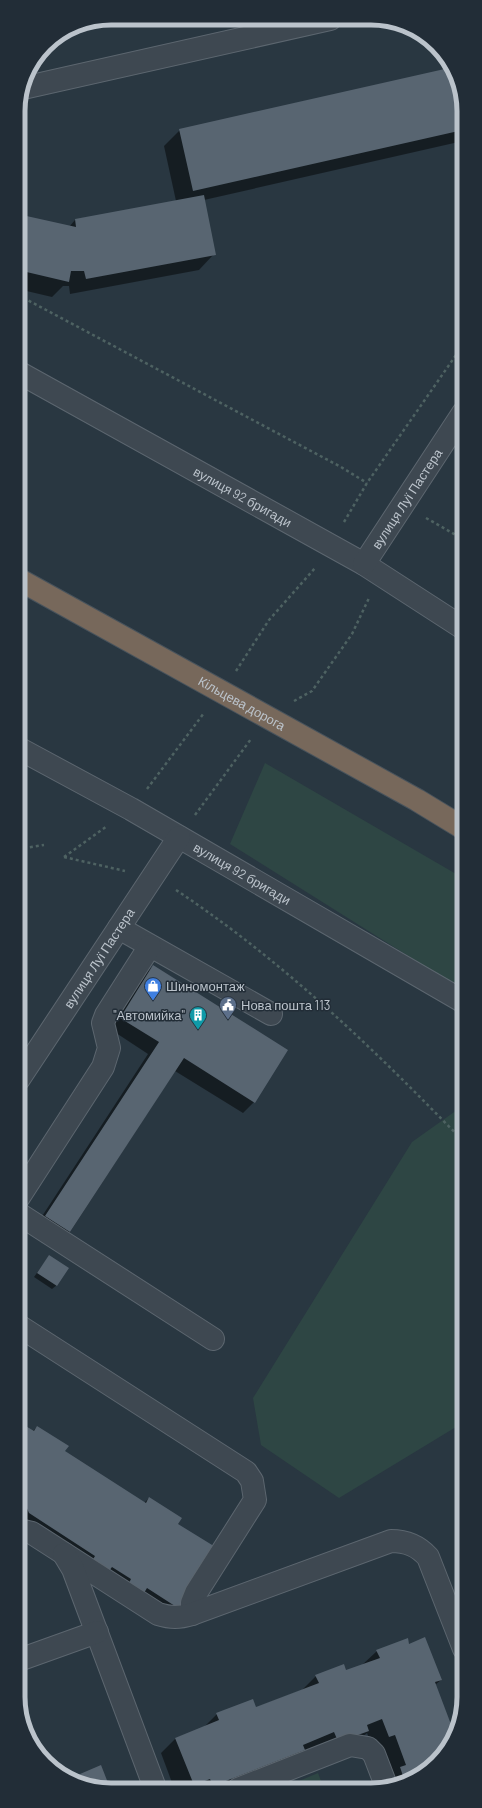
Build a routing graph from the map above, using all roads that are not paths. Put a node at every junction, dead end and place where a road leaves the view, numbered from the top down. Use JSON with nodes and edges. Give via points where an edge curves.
{"nodes":[{"id":1,"x":307,"y":25,"type":"edge"},
{"id":2,"x":29,"y":87,"type":"edge"},
{"id":3,"x":25,"y":376,"type":"edge"},
{"id":4,"x":457,"y":422,"type":"edge"},
{"id":5,"x":364,"y":564,"type":"junction"},
{"id":6,"x":25,"y":584,"type":"edge"},
{"id":7,"x":457,"y":624,"type":"edge"},
{"id":8,"x":25,"y":752,"type":"edge"},
{"id":9,"x":457,"y":824,"type":"edge"},
{"id":10,"x":179,"y":837,"type":"junction"},
{"id":11,"x":119,"y":928,"type":"junction"},
{"id":12,"x":150,"y":946,"type":"junction"},
{"id":13,"x":457,"y":998,"type":"edge"},
{"id":14,"x":271,"y":1014,"type":"dead end"},
{"id":15,"x":25,"y":1069,"type":"edge"},
{"id":16,"x":25,"y":1188,"type":"edge"},
{"id":17,"x":25,"y":1218,"type":"edge"},
{"id":18,"x":25,"y":1330,"type":"edge"},
{"id":19,"x":213,"y":1339,"type":"dead end"},
{"id":20,"x":25,"y":1531,"type":"edge"},
{"id":21,"x":64,"y":1553,"type":"junction"},
{"id":22,"x":192,"y":1614,"type":"junction"},
{"id":23,"x":457,"y":1631,"type":"edge"},
{"id":24,"x":97,"y":1632,"type":"junction"},
{"id":25,"x":25,"y":1658,"type":"edge"},
{"id":26,"x":384,"y":1782,"type":"edge"},
{"id":27,"x":153,"y":1783,"type":"edge"},
{"id":28,"x":253,"y":1783,"type":"edge"}],
"edges":[{"from":1,"to":2,"type":"street"},
{"from":3,"to":5,"type":"street","name":"вулиця 92 бригади"},
{"from":4,"to":5,"type":"street","name":"вулиця Луї Пастера"},
{"from":5,"to":7,"type":"street","name":"вулиця 92 бригади"},
{"from":6,"to":9,"type":"highway","name":"Кільцева дорога"},
{"from":8,"to":10,"type":"street","name":"вулиця 92 бригади"},
{"from":10,"to":11,"type":"street","name":"вулиця Луї Пастера"},
{"from":10,"to":13,"type":"street","name":"вулиця 92 бригади"},
{"from":11,"to":12,"type":"street"},
{"from":11,"to":15,"type":"street","name":"вулиця Луї Пастера"},
{"from":12,"to":14,"type":"street"},
{"from":12,"to":16,"type":"street","via":[[103,1023],[109,1048],[103,1067]]},
{"from":17,"to":19,"type":"street"},
{"from":18,"to":22,"type":"street","via":[[246,1472],[252,1481],[255,1500],[196,1593],[192,1603]]},
{"from":20,"to":21,"type":"street"},
{"from":21,"to":22,"type":"street","via":[[158,1614],[172,1618]]},
{"from":21,"to":24,"type":"street","via":[[73,1569]]},
{"from":22,"to":23,"type":"street","via":[[391,1541],[400,1541],[418,1547],[428,1557]]},
{"from":24,"to":25,"type":"street"},
{"from":24,"to":27,"type":"street"},
{"from":26,"to":28,"type":"street","via":[[371,1751],[360,1745],[350,1745]]}]}
